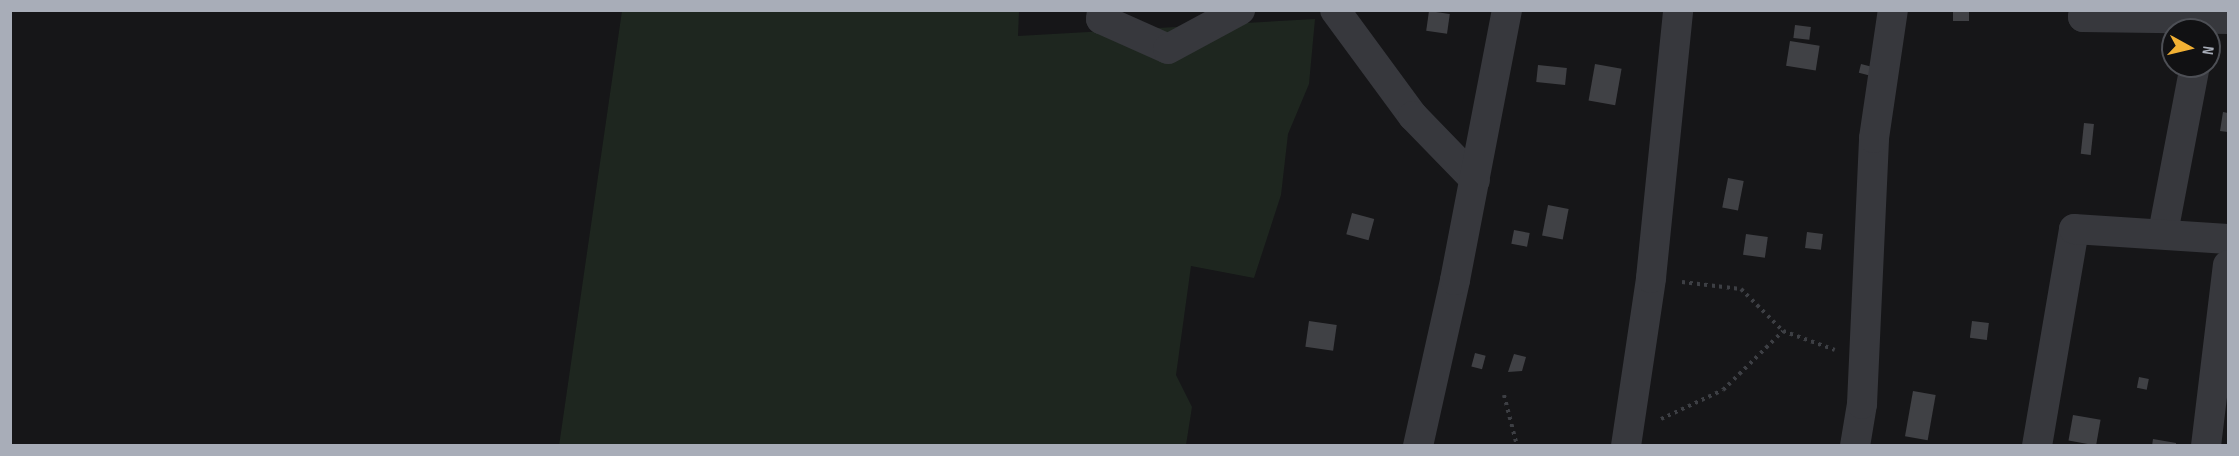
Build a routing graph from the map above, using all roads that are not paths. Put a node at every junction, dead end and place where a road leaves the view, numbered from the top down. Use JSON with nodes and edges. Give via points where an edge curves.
{"nodes":[{"id":1,"x":1102,"y":10,"type":"edge"},
{"id":2,"x":1240,"y":10,"type":"edge"},
{"id":3,"x":1335,"y":10,"type":"edge"},
{"id":4,"x":1507,"y":10,"type":"edge"},
{"id":5,"x":1678,"y":10,"type":"edge"},
{"id":6,"x":1893,"y":10,"type":"edge"},
{"id":7,"x":2084,"y":10,"type":"edge"},
{"id":8,"x":2161,"y":18,"type":"edge"},
{"id":9,"x":2193,"y":78,"type":"edge"},
{"id":10,"x":1475,"y":180,"type":"junction"},
{"id":11,"x":2163,"y":233,"type":"junction"},
{"id":12,"x":2229,"y":239,"type":"edge"},
{"id":13,"x":2229,"y":265,"type":"edge"},
{"id":14,"x":1626,"y":444,"type":"edge"},
{"id":15,"x":1418,"y":446,"type":"edge"},
{"id":16,"x":1855,"y":446,"type":"edge"},
{"id":17,"x":2037,"y":446,"type":"edge"},
{"id":18,"x":2206,"y":446,"type":"edge"}],
"edges":[{"from":1,"to":2,"type":"street","via":[[1101,19],[1168,49]]},
{"from":3,"to":10,"type":"street","via":[[1413,116]]},
{"from":4,"to":10,"type":"street"},
{"from":5,"to":14,"type":"street","via":[[1651,278]]},
{"from":6,"to":16,"type":"street","via":[[1874,138],[1864,360]]},
{"from":7,"to":8,"type":"street","via":[[2083,17]]},
{"from":9,"to":11,"type":"street"},
{"from":10,"to":15,"type":"street"},
{"from":11,"to":12,"type":"street"},
{"from":11,"to":17,"type":"street","via":[[2074,229]]},
{"from":13,"to":18,"type":"street"}]}
